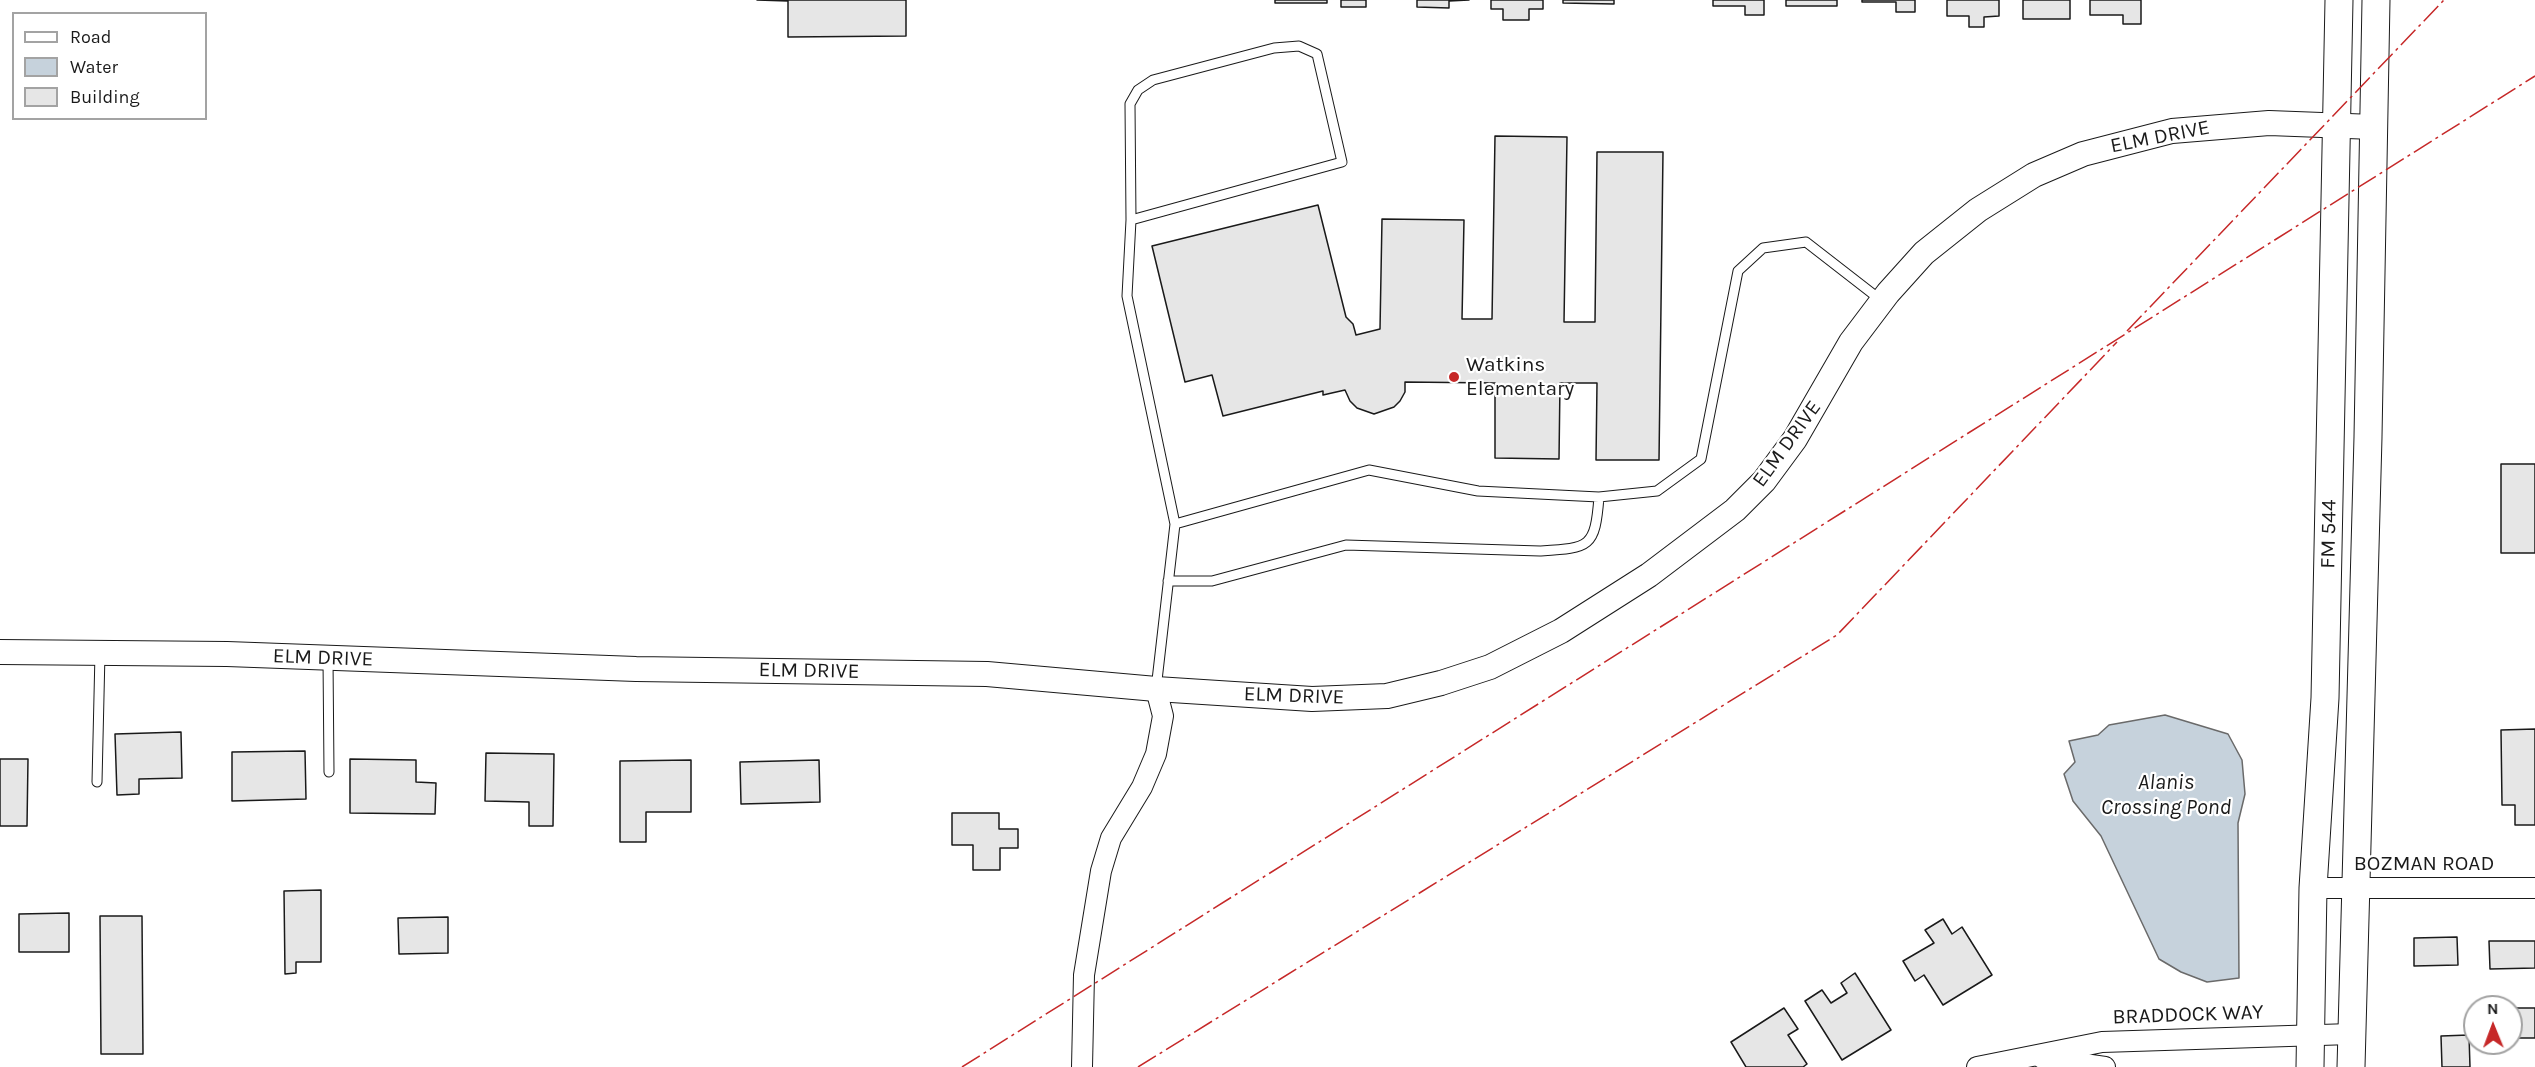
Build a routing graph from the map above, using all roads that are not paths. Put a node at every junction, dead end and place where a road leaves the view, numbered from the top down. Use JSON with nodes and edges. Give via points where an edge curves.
{"nodes":[{"id":1,"x":2339,"y":0,"type":"edge"},
{"id":2,"x":2376,"y":0,"type":"edge"},
{"id":3,"x":2338,"y":126,"type":"junction"},
{"id":4,"x":2374,"y":127,"type":"junction"},
{"id":5,"x":1131,"y":220,"type":"junction"},
{"id":6,"x":1882,"y":301,"type":"junction"},
{"id":7,"x":1599,"y":497,"type":"junction"},
{"id":8,"x":1175,"y":524,"type":"junction"},
{"id":9,"x":1168,"y":581,"type":"junction"},
{"id":10,"x":0,"y":652,"type":"edge"},
{"id":11,"x":100,"y":653,"type":"junction"},
{"id":12,"x":328,"y":659,"type":"junction"},
{"id":13,"x":1156,"y":689,"type":"junction"},
{"id":14,"x":329,"y":772,"type":"dead end"},
{"id":15,"x":97,"y":782,"type":"dead end"},
{"id":16,"x":2313,"y":888,"type":"junction"},
{"id":17,"x":2357,"y":888,"type":"junction"},
{"id":18,"x":2535,"y":888,"type":"edge"},
{"id":19,"x":2310,"y":1034,"type":"junction"},
{"id":20,"x":2351,"y":1034,"type":"junction"},
{"id":21,"x":2027,"y":1061,"type":"edge"},
{"id":22,"x":1082,"y":1067,"type":"edge"},
{"id":23,"x":1977,"y":1067,"type":"edge"},
{"id":24,"x":2104,"y":1067,"type":"edge"},
{"id":25,"x":2310,"y":1067,"type":"edge"},
{"id":26,"x":2351,"y":1067,"type":"edge"}],
"edges":[{"from":1,"to":3,"type":"main road","name":"FM 544"},
{"from":2,"to":4,"type":"main road","name":"FM 544"},
{"from":3,"to":4,"type":"street","name":"ELM DRIVE"},
{"from":3,"to":6,"type":"street","name":"ELM DRIVE","via":[[2219,125],[2172,131],[2083,154],[2034,175],[1978,210],[1924,254]]},
{"from":3,"to":16,"type":"main road","name":"FM 544","via":[[2325,698]]},
{"from":4,"to":17,"type":"main road","name":"FM 544"},
{"from":5,"to":5,"type":"lane","via":[[1342,162],[1317,54],[1299,46],[1274,48],[1153,80],[1138,90],[1130,104]]},
{"from":5,"to":8,"type":"lane","via":[[1127,296]]},
{"from":6,"to":7,"type":"lane","via":[[1806,242],[1762,248],[1738,271],[1701,459],[1657,491]]},
{"from":6,"to":13,"type":"street","name":"ELM DRIVE","via":[[1851,342],[1795,439],[1764,481],[1735,510],[1648,575],[1561,631],[1490,667],[1387,696],[1312,699]]},
{"from":7,"to":8,"type":"lane","via":[[1478,490],[1369,470]]},
{"from":7,"to":9,"type":"lane","via":[[1595,533],[1586,544],[1568,549],[1346,545],[1212,581]]},
{"from":8,"to":9,"type":"lane"},
{"from":9,"to":13,"type":"lane"},
{"from":10,"to":11,"type":"street","name":"ELM DRIVE"},
{"from":11,"to":12,"type":"street","name":"ELM DRIVE"},
{"from":11,"to":15,"type":"lane"},
{"from":12,"to":13,"type":"street","name":"ELM DRIVE","via":[[987,674]]},
{"from":12,"to":14,"type":"lane"},
{"from":13,"to":22,"type":"street","via":[[1163,716],[1156,754],[1142,787],[1111,837],[1101,871],[1084,975]]},
{"from":16,"to":17,"type":"street","name":"BOZMAN ROAD"},
{"from":16,"to":19,"type":"main road","name":"FM 544"},
{"from":17,"to":18,"type":"street","name":"BOZMAN ROAD"},
{"from":17,"to":20,"type":"main road","name":"FM 544"},
{"from":19,"to":20,"type":"street","name":"BRADDOCK WAY"},
{"from":19,"to":21,"type":"street","name":"BRADDOCK WAY","via":[[2102,1042]]},
{"from":19,"to":25,"type":"main road","name":"FM 544"},
{"from":20,"to":26,"type":"main road","name":"FM 544"},
{"from":21,"to":23,"type":"street","name":"BRADDOCK WAY"},
{"from":21,"to":24,"type":"street","name":"BRADDOCK WAY"}]}
